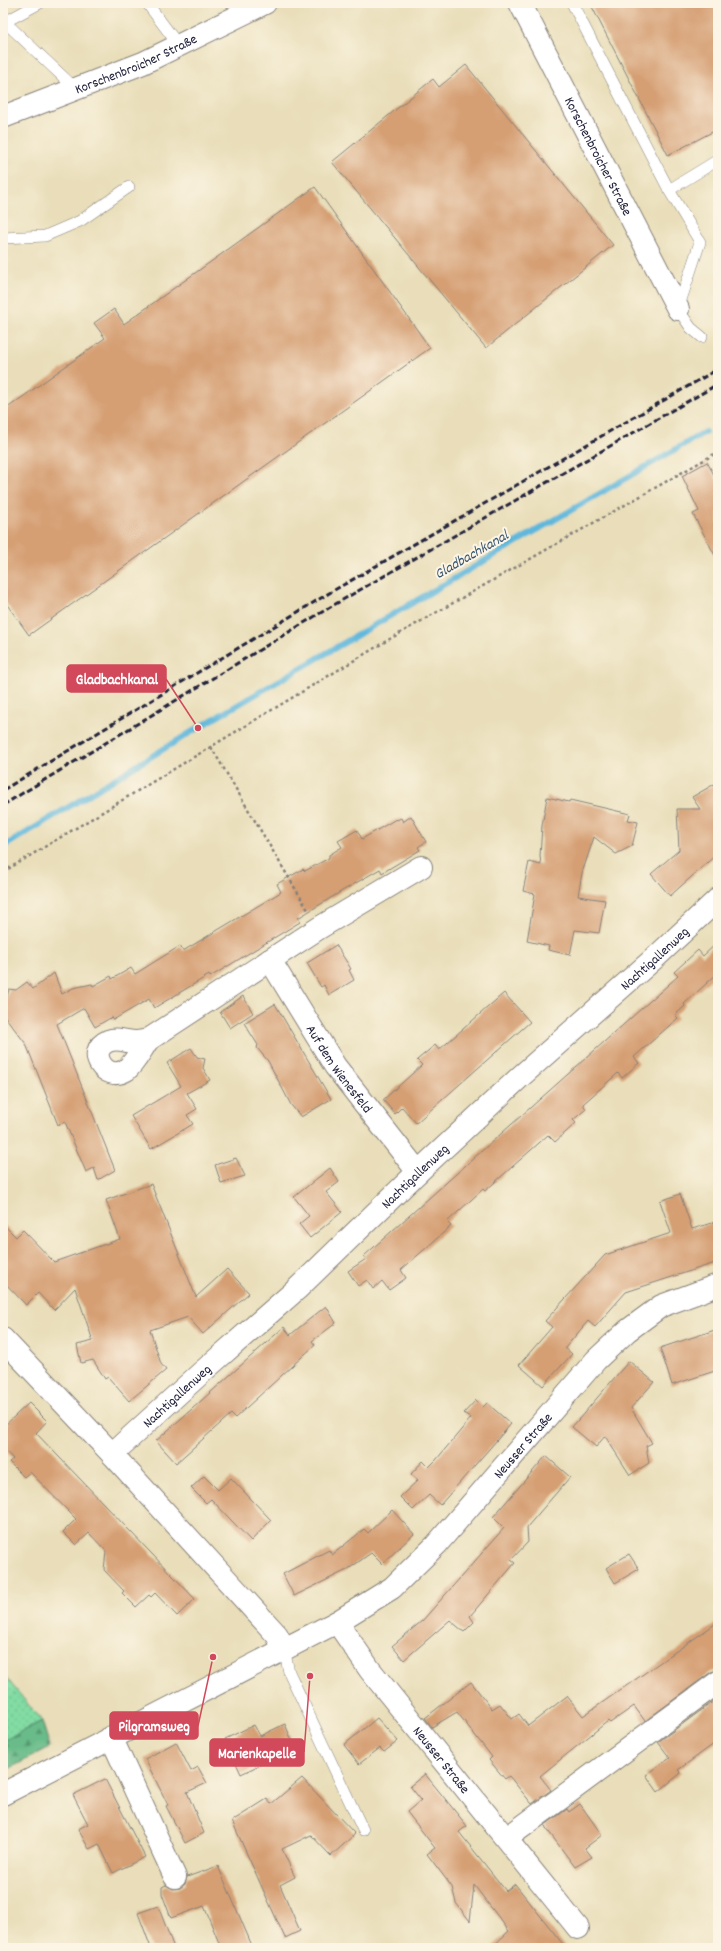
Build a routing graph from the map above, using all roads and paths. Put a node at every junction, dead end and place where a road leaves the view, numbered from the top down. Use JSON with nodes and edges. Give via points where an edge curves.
{"nodes":[{"id":1,"x":40,"y":3,"type":"edge"},
{"id":2,"x":147,"y":3,"type":"edge"},
{"id":3,"x":265,"y":3,"type":"edge"},
{"id":4,"x":520,"y":3,"type":"edge"},
{"id":5,"x":572,"y":3,"type":"edge"},
{"id":6,"x":4,"y":23,"type":"edge"},
{"id":7,"x":179,"y":46,"type":"junction"},
{"id":8,"x":76,"y":89,"type":"junction"},
{"id":9,"x":3,"y":117,"type":"edge"},
{"id":10,"x":718,"y":160,"type":"edge"},
{"id":11,"x":129,"y":188,"type":"dead end"},
{"id":12,"x":669,"y":190,"type":"junction"},
{"id":13,"x":3,"y":238,"type":"edge"},
{"id":14,"x":678,"y":309,"type":"junction"},
{"id":15,"x":702,"y":337,"type":"dead end"},
{"id":16,"x":718,"y":452,"type":"edge"},
{"id":17,"x":211,"y":747,"type":"junction"},
{"id":18,"x":421,"y":867,"type":"dead end"},
{"id":19,"x":3,"y":872,"type":"edge"},
{"id":20,"x":718,"y":898,"type":"edge"},
{"id":21,"x":319,"y":928,"type":"junction"},
{"id":22,"x":270,"y":960,"type":"junction"},
{"id":23,"x":148,"y":1040,"type":"dead end"},
{"id":24,"x":418,"y":1172,"type":"junction"},
{"id":25,"x":718,"y":1285,"type":"edge"},
{"id":26,"x":3,"y":1340,"type":"edge"},
{"id":27,"x":112,"y":1454,"type":"junction"},
{"id":28,"x":337,"y":1622,"type":"junction"},
{"id":29,"x":284,"y":1649,"type":"junction"},
{"id":30,"x":718,"y":1682,"type":"edge"},
{"id":31,"x":111,"y":1737,"type":"junction"},
{"id":32,"x":3,"y":1794,"type":"edge"},
{"id":33,"x":363,"y":1830,"type":"dead end"},
{"id":34,"x":507,"y":1838,"type":"junction"},
{"id":35,"x":175,"y":1877,"type":"dead end"},
{"id":36,"x":578,"y":1928,"type":"dead end"}],
"edges":[{"from":1,"to":6,"type":"lane"},
{"from":2,"to":7,"type":"lane"},
{"from":3,"to":7,"type":"street","name":"Korschenbroicher Straße"},
{"from":4,"to":14,"type":"street","name":"Korschenbroicher Straße"},
{"from":5,"to":12,"type":"lane"},
{"from":6,"to":8,"type":"lane"},
{"from":7,"to":8,"type":"street","name":"Korschenbroicher Straße","via":[[143,64]]},
{"from":8,"to":9,"type":"street","name":"Korschenbroicher Straße"},
{"from":10,"to":12,"type":"lane"},
{"from":11,"to":13,"type":"lane","via":[[80,221],[45,236]]},
{"from":12,"to":14,"type":"lane","via":[[700,242]]},
{"from":14,"to":15,"type":"lane"},
{"from":16,"to":17,"type":"path","via":[[388,640]]},
{"from":17,"to":19,"type":"path"},
{"from":17,"to":21,"type":"path"},
{"from":18,"to":21,"type":"street"},
{"from":20,"to":24,"type":"street","name":"Nachtigallenweg"},
{"from":21,"to":22,"type":"street"},
{"from":22,"to":23,"type":"street"},
{"from":22,"to":24,"type":"street","name":"Auf dem Wienesfeld","via":[[335,1066]]},
{"from":24,"to":27,"type":"street","name":"Nachtigallenweg","via":[[297,1289]]},
{"from":25,"to":28,"type":"street","name":"Neusser Straße","via":[[661,1306],[627,1331],[596,1360],[430,1550],[392,1588]]},
{"from":26,"to":27,"type":"street"},
{"from":27,"to":29,"type":"street","via":[[277,1635]]},
{"from":28,"to":29,"type":"street","name":"Neusser Straße"},
{"from":28,"to":34,"type":"street","name":"Neusser Straße","via":[[361,1659]]},
{"from":29,"to":31,"type":"street","name":"Neusser Straße"},
{"from":29,"to":33,"type":"lane","via":[[289,1672]]},
{"from":30,"to":34,"type":"street"},
{"from":31,"to":32,"type":"street","name":"Neusser Straße"},
{"from":31,"to":35,"type":"street"},
{"from":34,"to":36,"type":"street","name":"Neusser Straße"}]}
